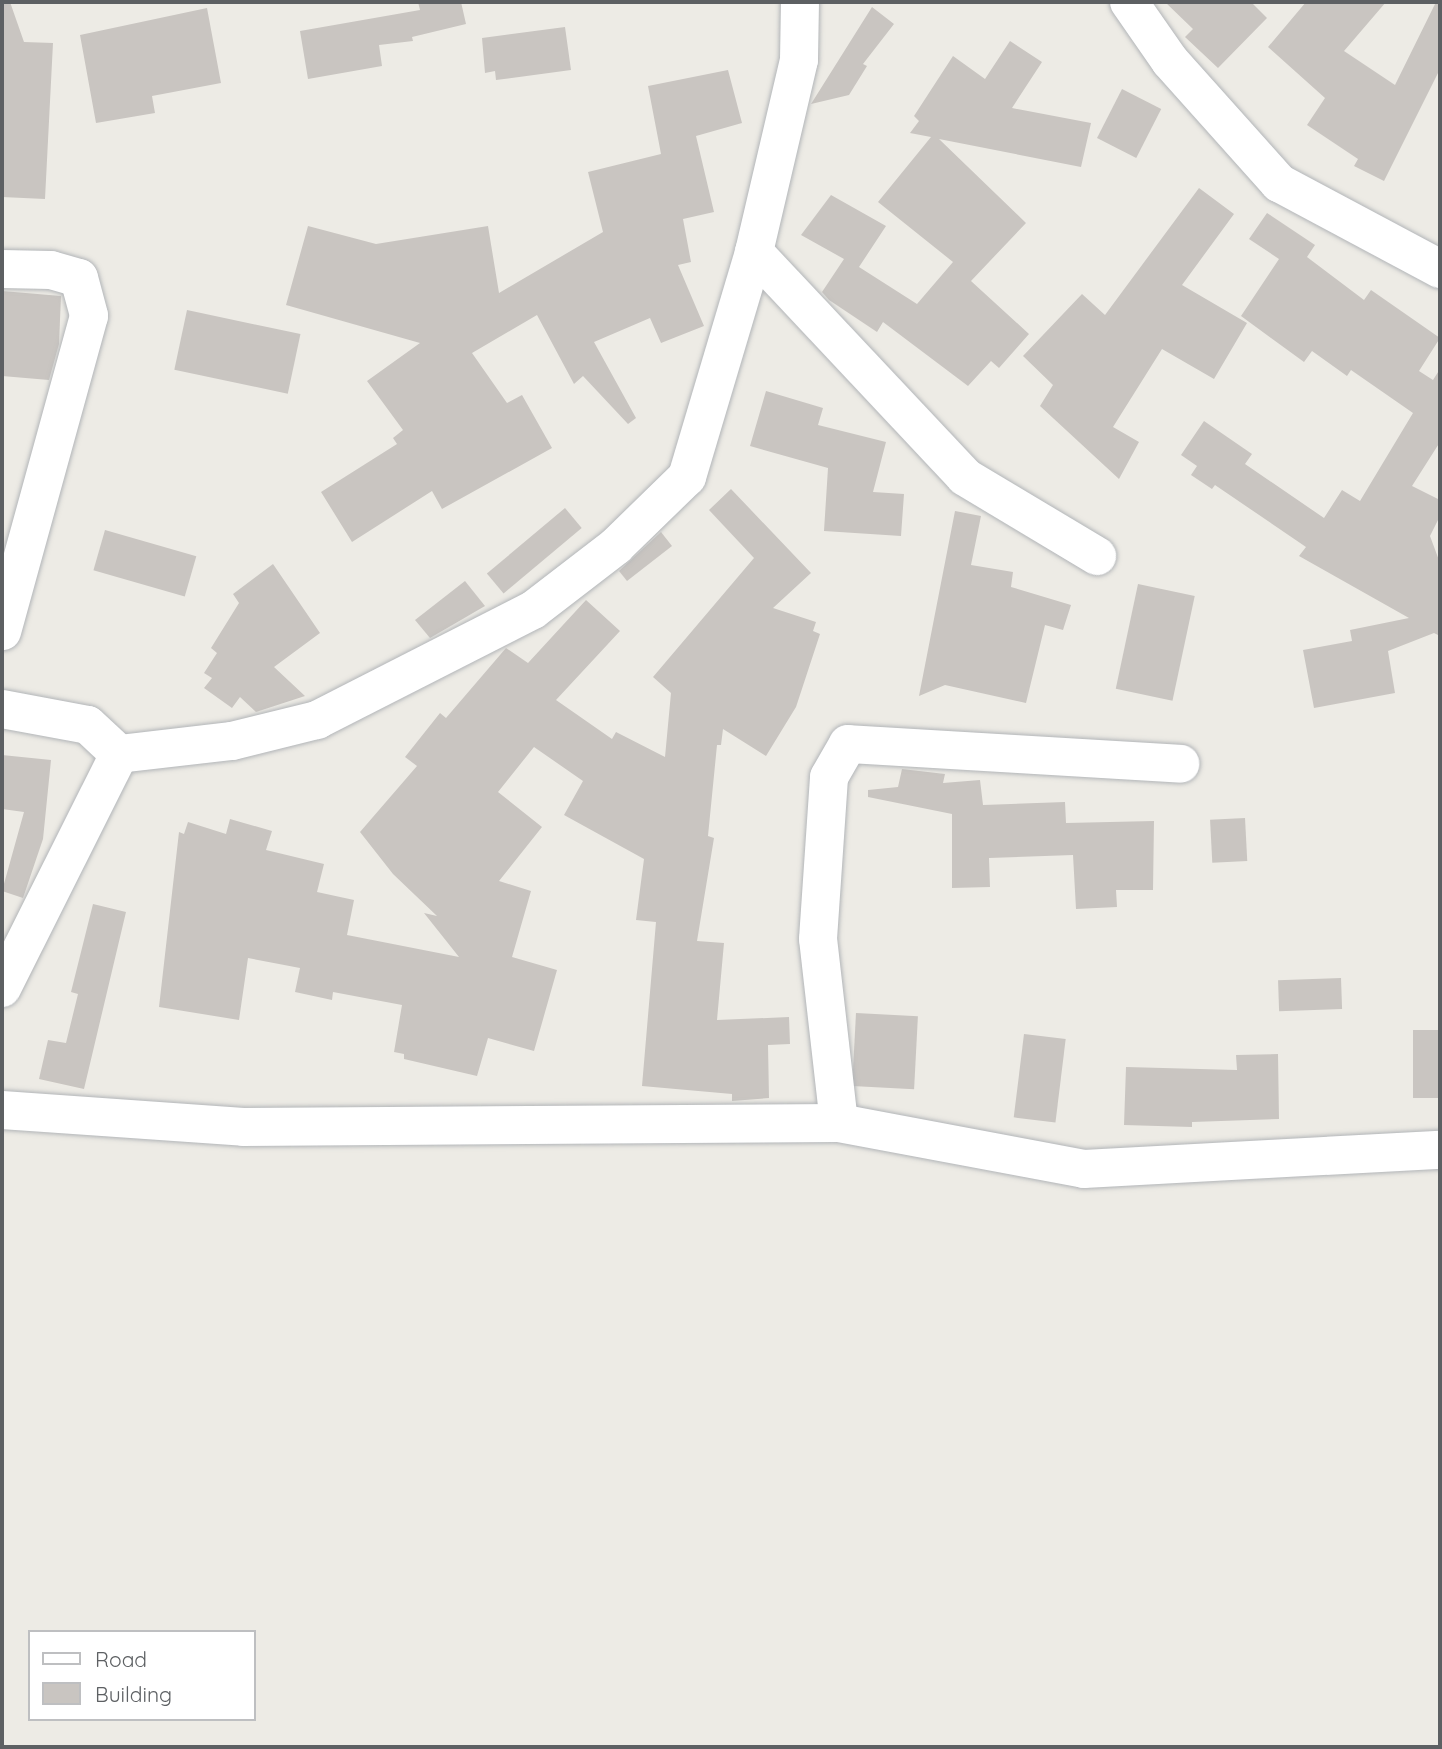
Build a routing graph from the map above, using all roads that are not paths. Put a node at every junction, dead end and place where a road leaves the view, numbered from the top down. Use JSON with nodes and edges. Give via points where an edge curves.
{"nodes":[{"id":1,"x":800,"y":2,"type":"edge"},
{"id":2,"x":1129,"y":2,"type":"edge"},
{"id":3,"x":754,"y":252,"type":"junction"},
{"id":4,"x":1440,"y":268,"type":"edge"},
{"id":5,"x":2,"y":269,"type":"edge"},
{"id":6,"x":1097,"y":556,"type":"dead end"},
{"id":7,"x":2,"y":631,"type":"edge"},
{"id":8,"x":2,"y":709,"type":"edge"},
{"id":9,"x":119,"y":754,"type":"junction"},
{"id":10,"x":1180,"y":764,"type":"dead end"},
{"id":11,"x":2,"y":988,"type":"edge"},
{"id":12,"x":2,"y":1110,"type":"edge"},
{"id":13,"x":839,"y":1123,"type":"junction"},
{"id":14,"x":1440,"y":1150,"type":"edge"}],
"edges":[{"from":1,"to":3,"type":"street","via":[[799,60]]},
{"from":2,"to":4,"type":"street","via":[[1170,61],[1279,183]]},
{"from":3,"to":6,"type":"street","via":[[965,477]]},
{"from":3,"to":9,"type":"street","via":[[687,477],[616,546],[533,610],[317,720],[232,741]]},
{"from":5,"to":7,"type":"street","via":[[51,270],[79,278],[89,316]]},
{"from":8,"to":9,"type":"street","via":[[88,725]]},
{"from":9,"to":11,"type":"street"},
{"from":10,"to":13,"type":"street","via":[[848,744],[829,777],[818,939]]},
{"from":12,"to":13,"type":"street","via":[[243,1127]]},
{"from":13,"to":14,"type":"street","via":[[1084,1169]]}]}
